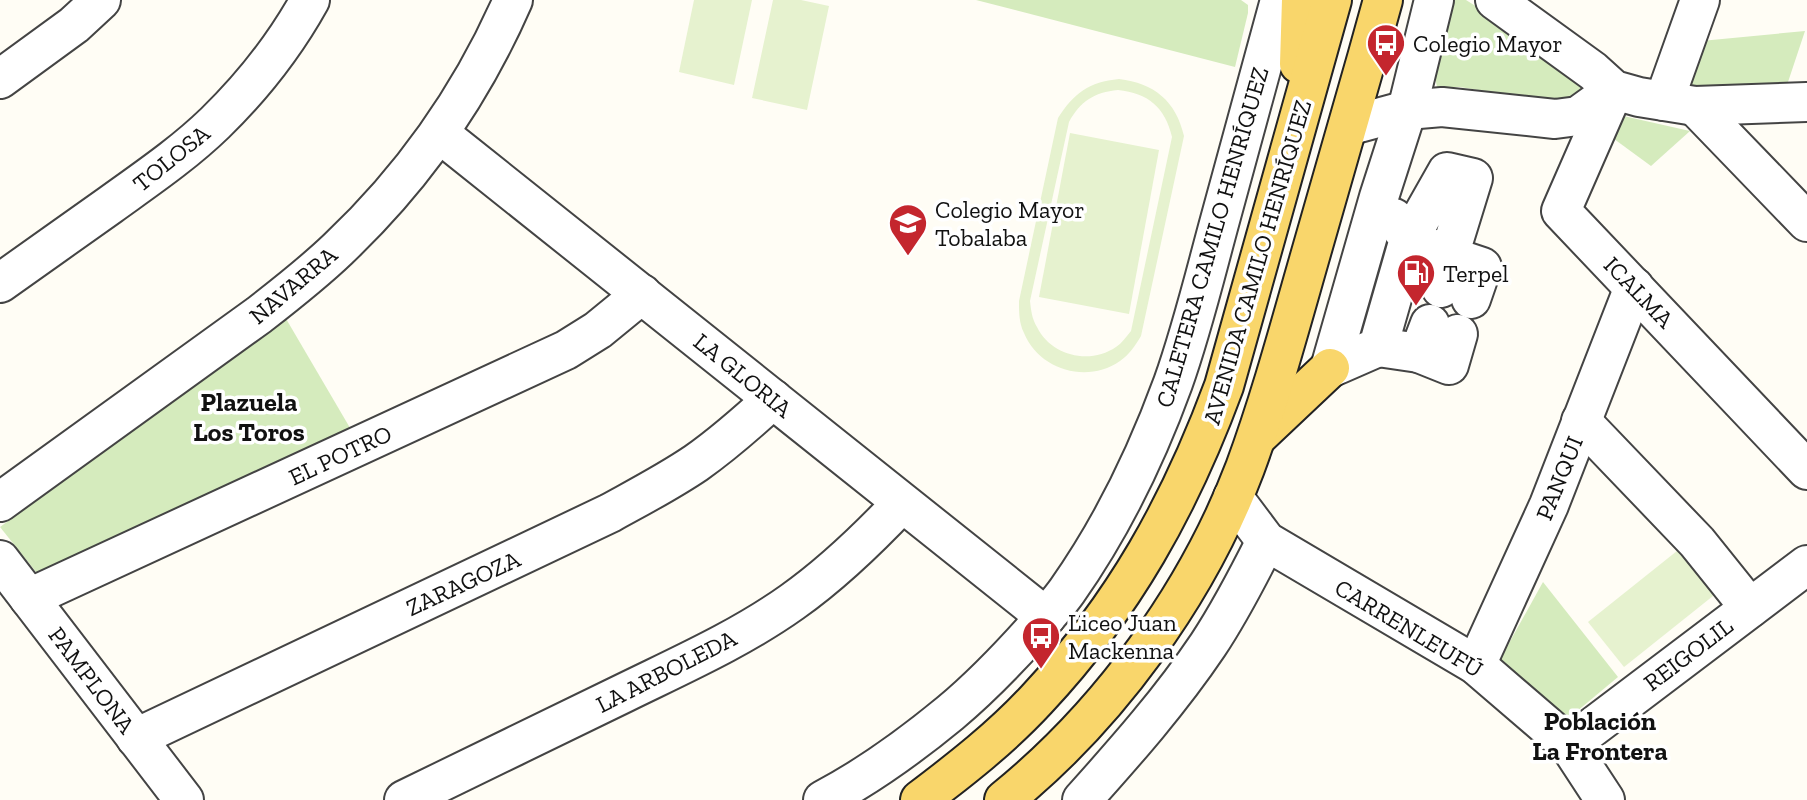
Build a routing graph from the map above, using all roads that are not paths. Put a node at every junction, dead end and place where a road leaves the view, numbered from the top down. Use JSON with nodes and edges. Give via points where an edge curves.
{"nodes":[{"id":1,"x":101,"y":0,"type":"edge"},
{"id":2,"x":310,"y":0,"type":"edge"},
{"id":3,"x":513,"y":0,"type":"edge"},
{"id":4,"x":1280,"y":0,"type":"edge"},
{"id":5,"x":1301,"y":0,"type":"edge"},
{"id":6,"x":1332,"y":0,"type":"edge"},
{"id":7,"x":1383,"y":0,"type":"edge"},
{"id":8,"x":1434,"y":0,"type":"edge"},
{"id":9,"x":1495,"y":0,"type":"edge"},
{"id":10,"x":1700,"y":0,"type":"edge"},
{"id":11,"x":0,"y":79,"type":"edge"},
{"id":12,"x":1614,"y":90,"type":"junction"},
{"id":13,"x":1804,"y":95,"type":"edge"},
{"id":14,"x":1679,"y":103,"type":"junction"},
{"id":15,"x":1407,"y":110,"type":"junction"},
{"id":16,"x":1348,"y":126,"type":"junction"},
{"id":17,"x":1297,"y":127,"type":"junction"},
{"id":18,"x":439,"y":133,"type":"junction"},
{"id":19,"x":1379,"y":197,"type":"junction"},
{"id":20,"x":1807,"y":222,"type":"edge"},
{"id":21,"x":1409,"y":239,"type":"junction"},
{"id":22,"x":0,"y":283,"type":"edge"},
{"id":23,"x":1634,"y":287,"type":"junction"},
{"id":24,"x":642,"y":295,"type":"junction"},
{"id":25,"x":1445,"y":309,"type":"junction"},
{"id":26,"x":1378,"y":347,"type":"junction"},
{"id":27,"x":1330,"y":368,"type":"junction"},
{"id":28,"x":772,"y":399,"type":"junction"},
{"id":29,"x":1581,"y":421,"type":"junction"},
{"id":30,"x":1255,"y":438,"type":"junction"},
{"id":31,"x":1807,"y":470,"type":"edge"},
{"id":32,"x":1233,"y":497,"type":"junction"},
{"id":33,"x":0,"y":502,"type":"edge"},
{"id":34,"x":902,"y":503,"type":"junction"},
{"id":35,"x":1266,"y":541,"type":"junction"},
{"id":36,"x":0,"y":560,"type":"edge"},
{"id":37,"x":1807,"y":565,"type":"edge"},
{"id":38,"x":29,"y":598,"type":"junction"},
{"id":39,"x":1750,"y":608,"type":"junction"},
{"id":40,"x":1046,"y":617,"type":"junction"},
{"id":41,"x":1476,"y":665,"type":"junction"},
{"id":42,"x":136,"y":738,"type":"junction"},
{"id":43,"x":1569,"y":745,"type":"junction"},
{"id":44,"x":184,"y":800,"type":"edge"},
{"id":45,"x":404,"y":800,"type":"edge"},
{"id":46,"x":823,"y":800,"type":"edge"},
{"id":47,"x":920,"y":800,"type":"edge"},
{"id":48,"x":1004,"y":800,"type":"edge"},
{"id":49,"x":1082,"y":800,"type":"edge"},
{"id":50,"x":1605,"y":800,"type":"edge"}],
"edges":[{"from":1,"to":11,"type":"street"},
{"from":2,"to":22,"type":"street","name":"TOLOSA","via":[[249,86],[181,154]]},
{"from":3,"to":18,"type":"street","name":"NAVARRA"},
{"from":4,"to":40,"type":"street","name":"CALETERA CAMILO HENRÍQUEZ","via":[[1174,382],[1121,503],[1066,593]]},
{"from":5,"to":17,"type":"main road"},
{"from":6,"to":17,"type":"main road","name":"AVENIDA CAMILO HENRÍQUEZ"},
{"from":7,"to":16,"type":"main road","name":"AVENIDA CAMILO HENRÍQUEZ"},
{"from":8,"to":15,"type":"street"},
{"from":9,"to":12,"type":"street"},
{"from":10,"to":14,"type":"street"},
{"from":12,"to":14,"type":"street"},
{"from":12,"to":15,"type":"street","via":[[1578,116],[1555,119],[1460,107]]},
{"from":12,"to":23,"type":"street","name":"ICALMA","via":[[1561,211]]},
{"from":13,"to":14,"type":"street"},
{"from":14,"to":20,"type":"street"},
{"from":15,"to":16,"type":"street"},
{"from":15,"to":19,"type":"street"},
{"from":16,"to":30,"type":"main road","name":"AVENIDA CAMILO HENRÍQUEZ"},
{"from":17,"to":47,"type":"main road","name":"AVENIDA CAMILO HENRÍQUEZ","via":[[1224,386],[1158,533],[1110,610],[1062,671],[998,737]]},
{"from":18,"to":24,"type":"street","name":"LA GLORIA"},
{"from":18,"to":33,"type":"street","name":"NAVARRA","via":[[372,214],[297,285]]},
{"from":19,"to":21,"type":"street"},
{"from":19,"to":27,"type":"street"},
{"from":21,"to":25,"type":"street"},
{"from":21,"to":25,"type":"street","via":[[1447,172],[1473,178]]},
{"from":21,"to":26,"type":"street"},
{"from":23,"to":29,"type":"street","name":"PANQUI"},
{"from":23,"to":31,"type":"street","name":"ICALMA"},
{"from":24,"to":28,"type":"street","name":"LA GLORIA"},
{"from":24,"to":38,"type":"street","name":"EL POTRO","via":[[566,350]]},
{"from":25,"to":26,"type":"street"},
{"from":26,"to":27,"type":"street"},
{"from":27,"to":30,"type":"main road"},
{"from":28,"to":34,"type":"street","name":"LA GLORIA"},
{"from":28,"to":42,"type":"street","name":"ZARAGOZA","via":[[698,462],[610,513]]},
{"from":29,"to":39,"type":"street","via":[[1697,542]]},
{"from":29,"to":41,"type":"street","name":"PANQUI","via":[[1549,505]]},
{"from":30,"to":32,"type":"main road","name":"AVENIDA CAMILO HENRÍQUEZ"},
{"from":32,"to":35,"type":"street","name":"CARRENLEUFÚ"},
{"from":32,"to":48,"type":"main road","name":"AVENIDA CAMILO HENRÍQUEZ","via":[[1175,605],[1126,674],[1068,741]]},
{"from":34,"to":40,"type":"street","name":"LA GLORIA"},
{"from":34,"to":45,"type":"street","name":"LA ARBOLEDA","via":[[831,572],[759,624]]},
{"from":35,"to":41,"type":"street","name":"CARRENLEUFÚ"},
{"from":35,"to":49,"type":"street","via":[[1208,646]]},
{"from":36,"to":38,"type":"street","name":"PAMPLONA"},
{"from":37,"to":39,"type":"street","name":"REIGOLIL"},
{"from":38,"to":42,"type":"street","name":"PAMPLONA"},
{"from":39,"to":43,"type":"street","name":"REIGOLIL"},
{"from":40,"to":46,"type":"street","name":"CALETERA CAMILO HENRÍQUEZ","via":[[1009,659],[926,733]]},
{"from":41,"to":43,"type":"street","name":"CARRENLEUFÚ"},
{"from":42,"to":44,"type":"street","name":"PAMPLONA"},
{"from":43,"to":50,"type":"street","name":"CARRENLEUFÚ"}]}
